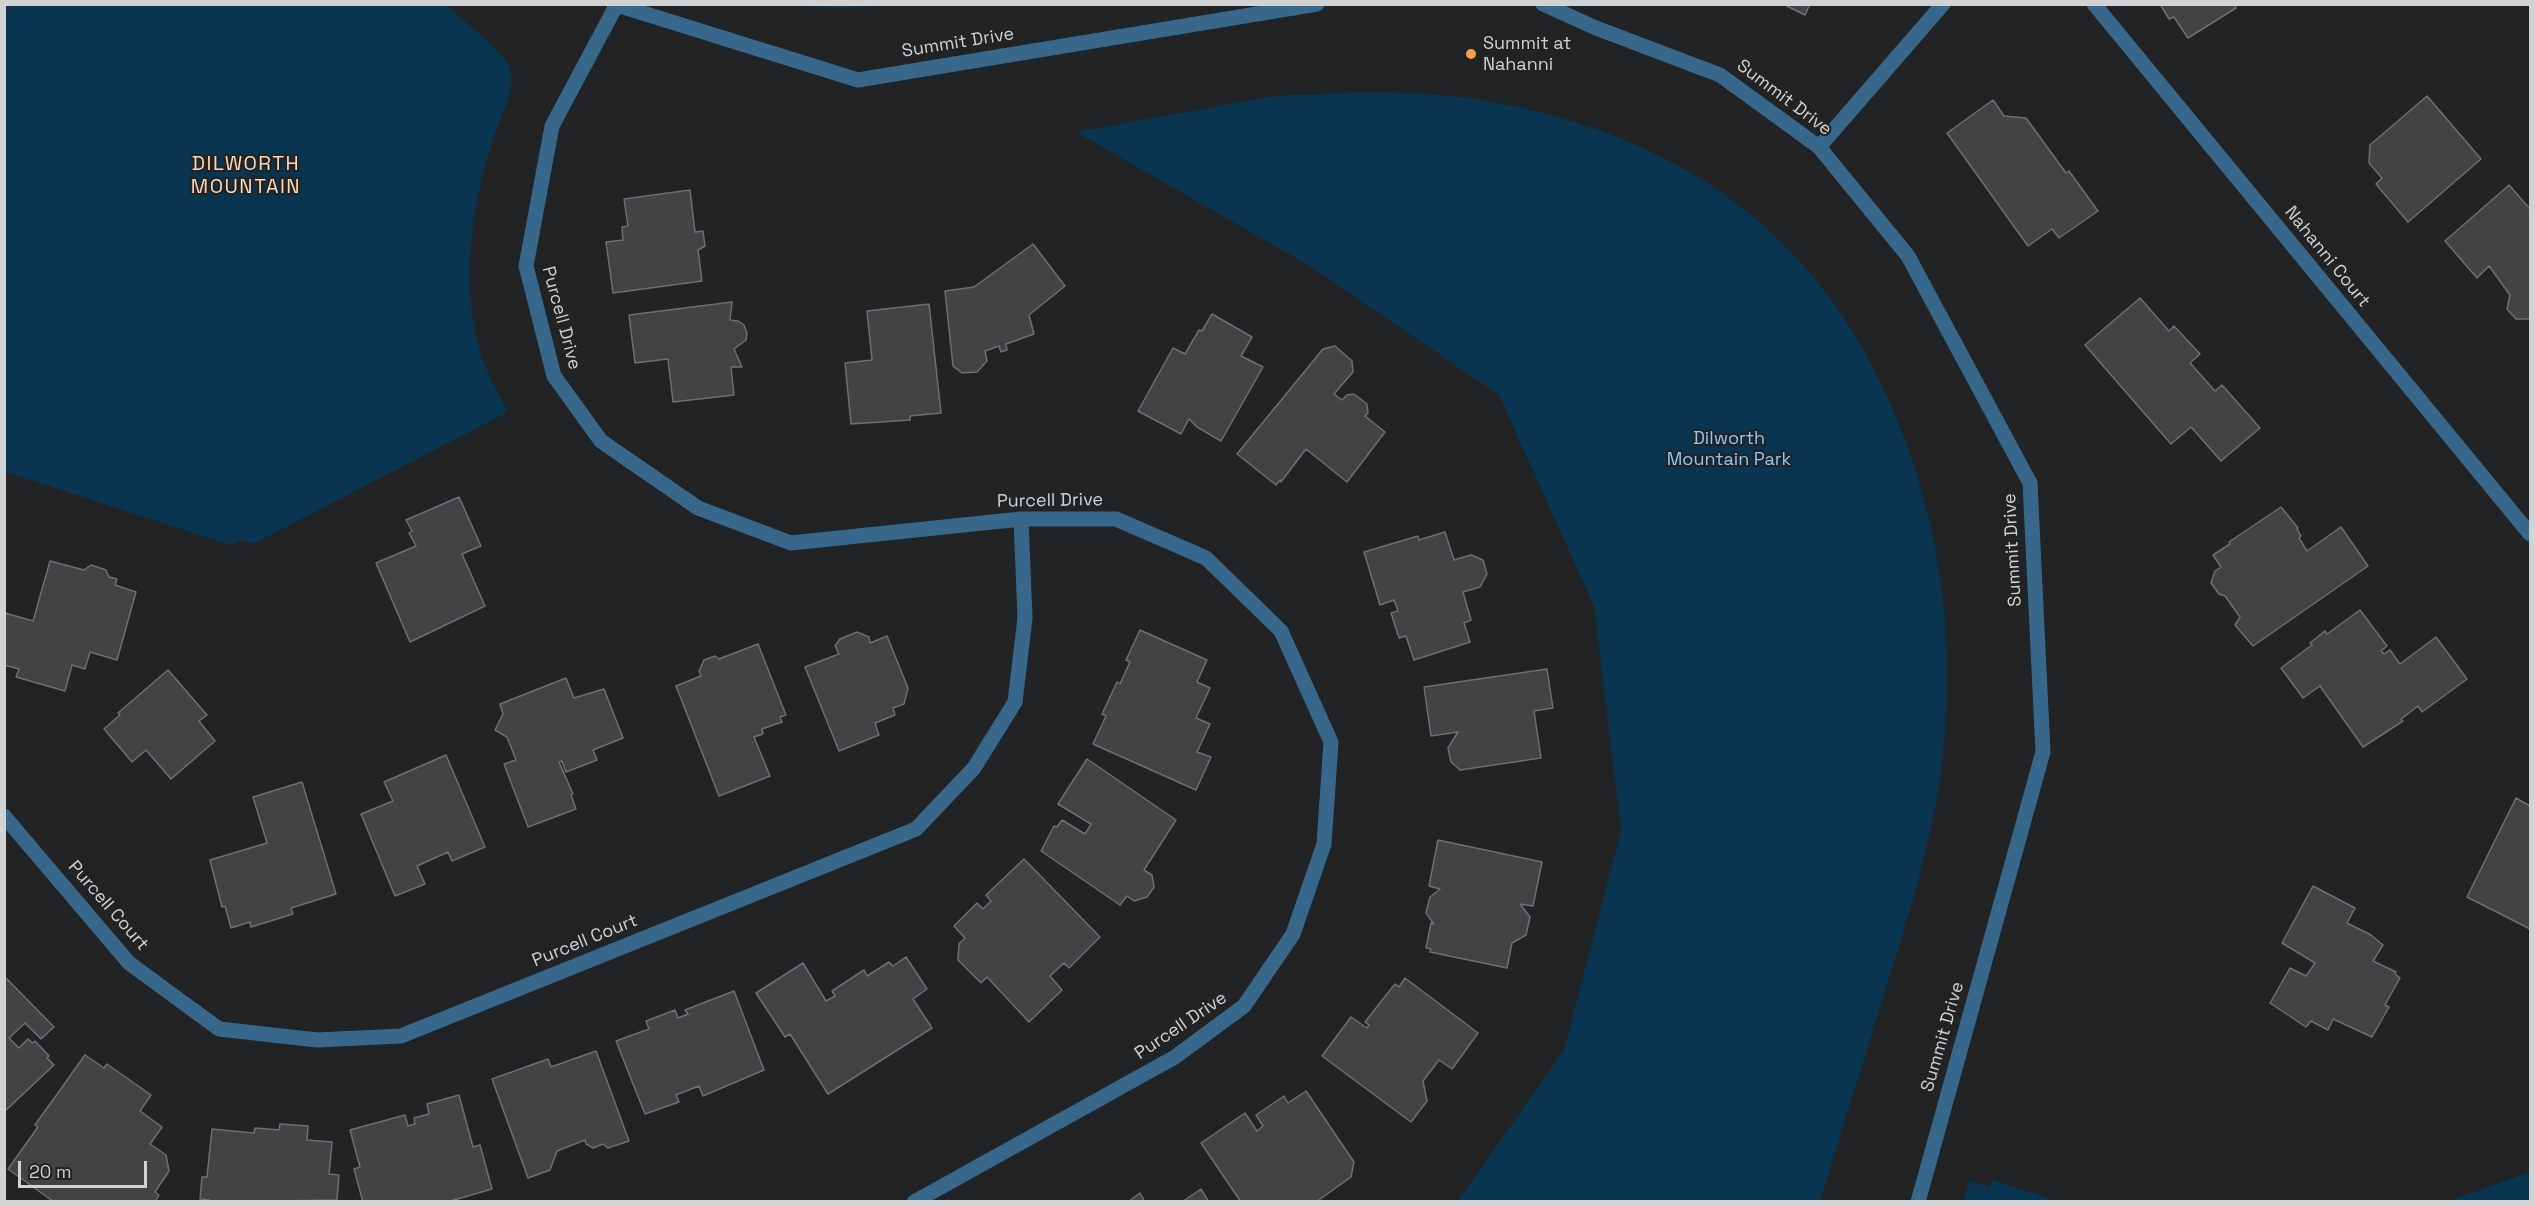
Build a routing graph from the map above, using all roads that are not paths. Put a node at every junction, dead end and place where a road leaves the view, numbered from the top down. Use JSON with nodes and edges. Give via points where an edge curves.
{"nodes":[{"id":1,"x":1317,"y":4,"type":"edge"},
{"id":2,"x":1543,"y":4,"type":"edge"},
{"id":3,"x":1943,"y":4,"type":"edge"},
{"id":4,"x":2094,"y":4,"type":"edge"},
{"id":5,"x":615,"y":5,"type":"edge"},
{"id":6,"x":1819,"y":147,"type":"junction"},
{"id":7,"x":1021,"y":519,"type":"junction"},
{"id":8,"x":2530,"y":534,"type":"edge"},
{"id":9,"x":4,"y":816,"type":"edge"},
{"id":10,"x":914,"y":1202,"type":"edge"},
{"id":11,"x":1918,"y":1202,"type":"edge"}],
"edges":[{"from":1,"to":5,"type":"street","name":"Summit Drive","via":[[858,80]]},
{"from":2,"to":6,"type":"street","name":"Summit Drive","via":[[1720,75]]},
{"from":3,"to":6,"type":"street"},
{"from":4,"to":8,"type":"street","name":"Nahanni Court"},
{"from":5,"to":7,"type":"street","name":"Purcell Drive","via":[[552,126],[526,266],[554,376],[601,441],[698,508],[791,543]]},
{"from":6,"to":11,"type":"street","name":"Summit Drive","via":[[1908,256],[2030,483],[2043,752]]},
{"from":7,"to":9,"type":"street","name":"Purcell Court","via":[[1025,618],[1015,702],[974,768],[916,829],[401,1036],[317,1040],[219,1029],[129,963]]},
{"from":7,"to":10,"type":"street","name":"Purcell Drive","via":[[1116,519],[1186,549],[1206,558],[1281,631],[1331,742],[1324,844],[1293,934],[1244,1006],[1175,1057]]}]}
